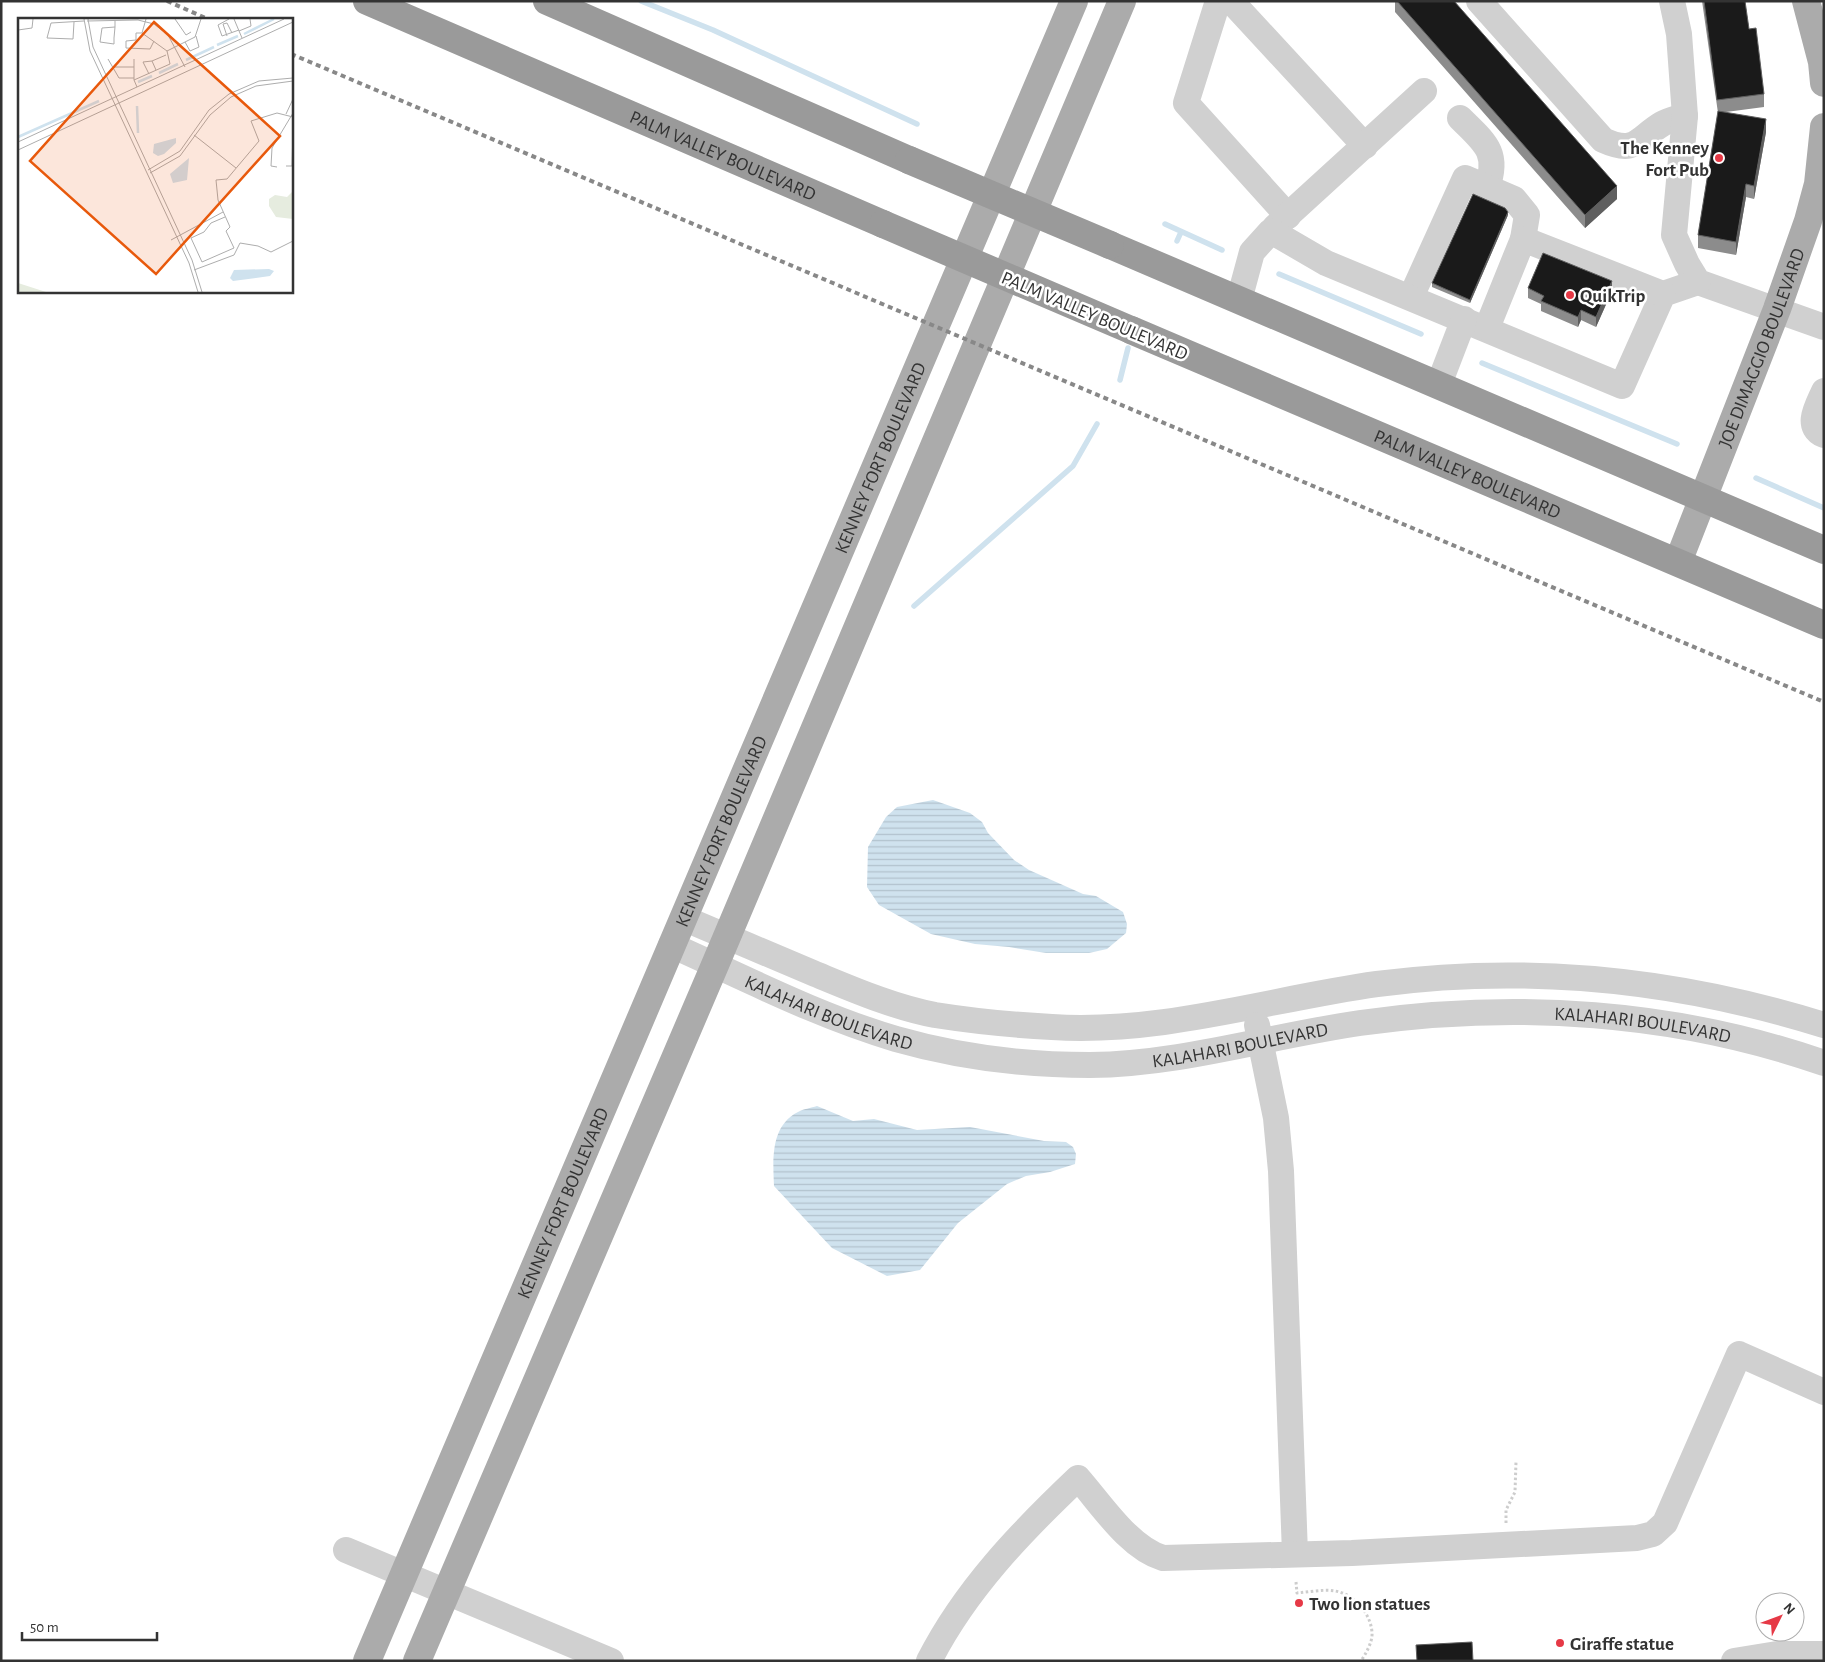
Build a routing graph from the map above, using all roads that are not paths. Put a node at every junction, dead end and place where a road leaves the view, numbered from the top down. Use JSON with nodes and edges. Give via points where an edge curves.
{"nodes":[{"id":1,"x":367,"y":1,"type":"edge"},
{"id":2,"x":548,"y":1,"type":"edge"},
{"id":3,"x":1074,"y":1,"type":"edge"},
{"id":4,"x":1122,"y":1,"type":"edge"},
{"id":5,"x":1218,"y":1,"type":"edge"},
{"id":6,"x":1231,"y":1,"type":"edge"},
{"id":7,"x":1479,"y":1,"type":"edge"},
{"id":8,"x":1672,"y":1,"type":"edge"},
{"id":9,"x":1806,"y":1,"type":"edge"},
{"id":10,"x":1824,"y":83,"type":"edge"},
{"id":11,"x":1424,"y":91,"type":"dead end"},
{"id":12,"x":1685,"y":116,"type":"junction"},
{"id":13,"x":1460,"y":118,"type":"dead end"},
{"id":14,"x":1824,"y":127,"type":"edge"},
{"id":15,"x":1365,"y":146,"type":"junction"},
{"id":16,"x":1487,"y":187,"type":"junction"},
{"id":17,"x":1280,"y":224,"type":"junction"},
{"id":18,"x":1523,"y":239,"type":"junction"},
{"id":19,"x":1698,"y":282,"type":"junction"},
{"id":20,"x":1663,"y":294,"type":"junction"},
{"id":21,"x":1412,"y":297,"type":"junction"},
{"id":22,"x":1240,"y":300,"type":"junction"},
{"id":23,"x":1777,"y":309,"type":"junction"},
{"id":24,"x":1475,"y":323,"type":"junction"},
{"id":25,"x":1824,"y":327,"type":"edge"},
{"id":26,"x":1439,"y":384,"type":"junction"},
{"id":27,"x":1824,"y":391,"type":"edge"},
{"id":28,"x":1824,"y":435,"type":"edge"},
{"id":29,"x":1704,"y":498,"type":"junction"},
{"id":30,"x":1824,"y":550,"type":"edge"},
{"id":31,"x":1678,"y":562,"type":"junction"},
{"id":32,"x":1824,"y":625,"type":"edge"},
{"id":33,"x":683,"y":918,"type":"junction"},
{"id":34,"x":727,"y":936,"type":"junction"},
{"id":35,"x":671,"y":945,"type":"junction"},
{"id":36,"x":715,"y":965,"type":"junction"},
{"id":37,"x":1254,"y":1008,"type":"junction"},
{"id":38,"x":1824,"y":1025,"type":"edge"},
{"id":39,"x":1260,"y":1042,"type":"junction"},
{"id":40,"x":1824,"y":1063,"type":"edge"},
{"id":41,"x":1824,"y":1392,"type":"edge"},
{"id":42,"x":346,"y":1550,"type":"dead end"},
{"id":43,"x":1295,"y":1554,"type":"junction"},
{"id":44,"x":405,"y":1576,"type":"junction"},
{"id":45,"x":446,"y":1593,"type":"junction"},
{"id":46,"x":1824,"y":1654,"type":"edge"},
{"id":47,"x":367,"y":1661,"type":"edge"},
{"id":48,"x":417,"y":1661,"type":"edge"},
{"id":49,"x":611,"y":1661,"type":"edge"},
{"id":50,"x":929,"y":1661,"type":"edge"},
{"id":51,"x":1734,"y":1661,"type":"edge"}],
"edges":[{"from":1,"to":31,"type":"highway","name":"PALM VALLEY BOULEVARD","bridge":true},
{"from":2,"to":22,"type":"highway","bridge":true,"via":[[909,160]]},
{"from":3,"to":33,"type":"main road","name":"KENNEY FORT BOULEVARD"},
{"from":4,"to":34,"type":"main road"},
{"from":5,"to":17,"type":"street","via":[[1186,103]]},
{"from":6,"to":15,"type":"street"},
{"from":7,"to":12,"type":"street","via":[[1603,140],[1620,148],[1637,143],[1663,123]]},
{"from":8,"to":12,"type":"street","via":[[1679,34]]},
{"from":9,"to":10,"type":"main road","via":[[1822,62]]},
{"from":11,"to":15,"type":"street"},
{"from":12,"to":19,"type":"street","via":[[1674,235]]},
{"from":13,"to":16,"type":"street","via":[[1490,149],[1493,171]]},
{"from":14,"to":23,"type":"main road","name":"JOE DIMAGGIO BOULEVARD","via":[[1818,184]]},
{"from":15,"to":17,"type":"street"},
{"from":16,"to":18,"type":"street","via":[[1514,199],[1527,215]]},
{"from":16,"to":21,"type":"street","via":[[1465,178]]},
{"from":17,"to":21,"type":"street","via":[[1326,262]]},
{"from":17,"to":22,"type":"street","via":[[1252,252]]},
{"from":18,"to":20,"type":"street"},
{"from":18,"to":24,"type":"street"},
{"from":19,"to":20,"type":"street"},
{"from":19,"to":23,"type":"street"},
{"from":20,"to":24,"type":"street","via":[[1622,386]]},
{"from":21,"to":24,"type":"street"},
{"from":22,"to":26,"type":"highway"},
{"from":23,"to":25,"type":"street"},
{"from":23,"to":29,"type":"main road","name":"JOE DIMAGGIO BOULEVARD"},
{"from":24,"to":26,"type":"street"},
{"from":26,"to":29,"type":"highway"},
{"from":27,"to":28,"type":"street","via":[[1813,418],[1818,433]]},
{"from":29,"to":30,"type":"highway"},
{"from":29,"to":31,"type":"main road","name":"JOE DIMAGGIO BOULEVARD"},
{"from":31,"to":32,"type":"highway","name":"PALM VALLEY BOULEVARD"},
{"from":33,"to":34,"type":"street","name":"KALAHARI BOULEVARD"},
{"from":33,"to":35,"type":"main road","name":"KENNEY FORT BOULEVARD"},
{"from":34,"to":36,"type":"main road"},
{"from":34,"to":37,"type":"street","name":"KALAHARI BOULEVARD","via":[[864,993],[934,1014],[1054,1028],[1093,1028],[1163,1023]]},
{"from":35,"to":36,"type":"street","name":"KALAHARI BOULEVARD"},
{"from":35,"to":44,"type":"main road","name":"KENNEY FORT BOULEVARD","via":[[465,1427]]},
{"from":36,"to":39,"type":"street","name":"KALAHARI BOULEVARD","via":[[856,1026],[895,1039],[973,1056],[1059,1064],[1128,1063],[1178,1058]]},
{"from":36,"to":45,"type":"main road"},
{"from":37,"to":38,"type":"street","name":"KALAHARI BOULEVARD","via":[[1379,984],[1544,976],[1684,990],[1748,1003]]},
{"from":37,"to":39,"type":"street"},
{"from":39,"to":40,"type":"street","name":"KALAHARI BOULEVARD","via":[[1358,1023],[1515,1011],[1622,1018],[1727,1035]]},
{"from":39,"to":43,"type":"street","via":[[1276,1118],[1281,1171]]},
{"from":41,"to":43,"type":"street","via":[[1739,1354],[1665,1522],[1660,1530],[1645,1537]]},
{"from":42,"to":44,"type":"street"},
{"from":43,"to":50,"type":"street","via":[[1174,1558],[1154,1555],[1132,1541],[1078,1478],[1003,1553],[961,1608]]},
{"from":44,"to":45,"type":"street"},
{"from":44,"to":47,"type":"main road","name":"KENNEY FORT BOULEVARD"},
{"from":45,"to":48,"type":"main road"},
{"from":45,"to":49,"type":"street"},
{"from":46,"to":51,"type":"street","via":[[1777,1654]]}]}
